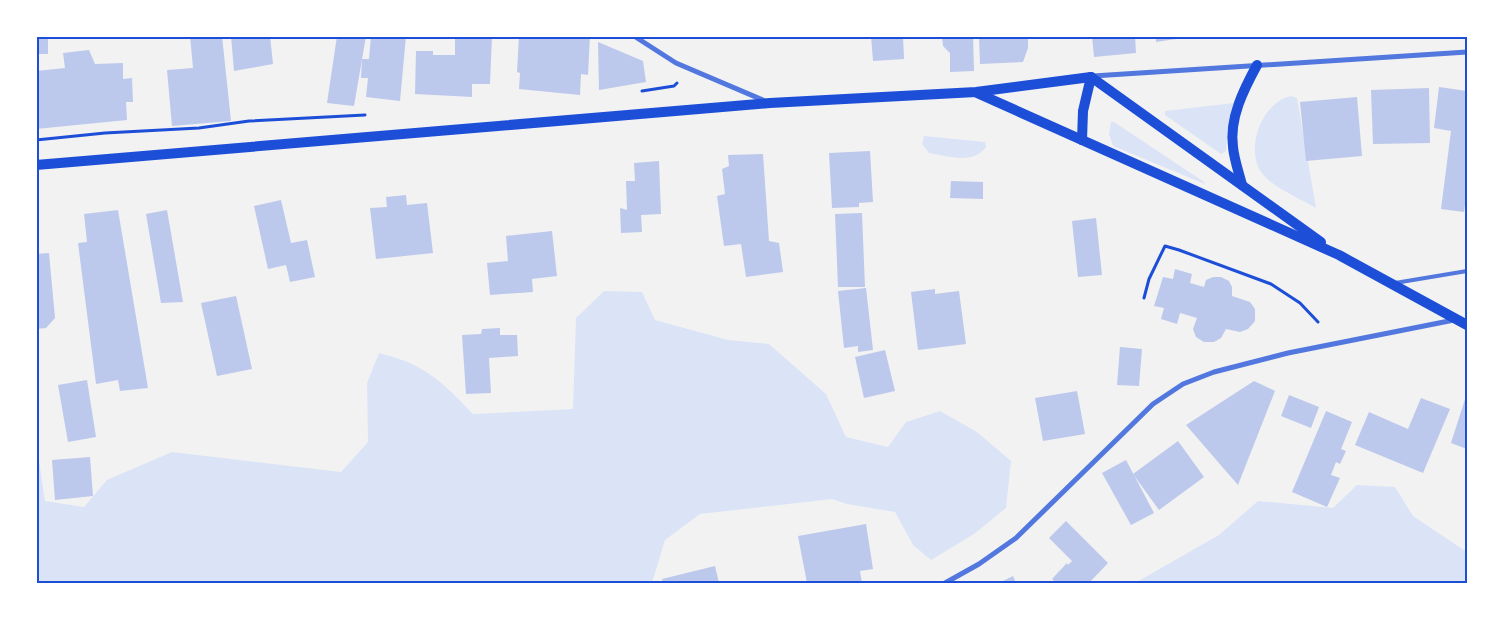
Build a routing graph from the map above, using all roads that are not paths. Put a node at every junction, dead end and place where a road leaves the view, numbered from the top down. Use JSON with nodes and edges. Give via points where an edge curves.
{"nodes":[{"id":1,"x":634,"y":36,"type":"edge"},
{"id":2,"x":1467,"y":52,"type":"edge"},
{"id":3,"x":1257,"y":65,"type":"junction"},
{"id":4,"x":1091,"y":76,"type":"junction"},
{"id":5,"x":976,"y":92,"type":"junction"},
{"id":6,"x":770,"y":103,"type":"junction"},
{"id":7,"x":1082,"y":140,"type":"junction"},
{"id":8,"x":36,"y":166,"type":"edge"},
{"id":9,"x":1242,"y":185,"type":"junction"},
{"id":10,"x":1339,"y":255,"type":"junction"},
{"id":11,"x":1467,"y":271,"type":"edge"},
{"id":12,"x":1391,"y":283,"type":"junction"},
{"id":13,"x":1457,"y":319,"type":"junction"},
{"id":14,"x":1467,"y":324,"type":"edge"},
{"id":15,"x":945,"y":583,"type":"edge"}],
"edges":[{"from":1,"to":6,"type":"street","via":[[676,63]]},
{"from":2,"to":3,"type":"street"},
{"from":3,"to":4,"type":"street"},
{"from":3,"to":9,"type":"main road","via":[[1242,93],[1235,119],[1232,146]]},
{"from":4,"to":5,"type":"main road"},
{"from":4,"to":7,"type":"main road","via":[[1083,111]]},
{"from":4,"to":9,"type":"main road"},
{"from":5,"to":6,"type":"main road"},
{"from":5,"to":7,"type":"main road"},
{"from":6,"to":8,"type":"main road"},
{"from":7,"to":10,"type":"main road"},
{"from":9,"to":10,"type":"main road"},
{"from":10,"to":12,"type":"main road"},
{"from":11,"to":12,"type":"lane"},
{"from":12,"to":13,"type":"main road"},
{"from":13,"to":14,"type":"main road"},
{"from":13,"to":15,"type":"street","via":[[1288,353],[1214,372],[1183,384],[1153,404],[1016,538]]}]}
